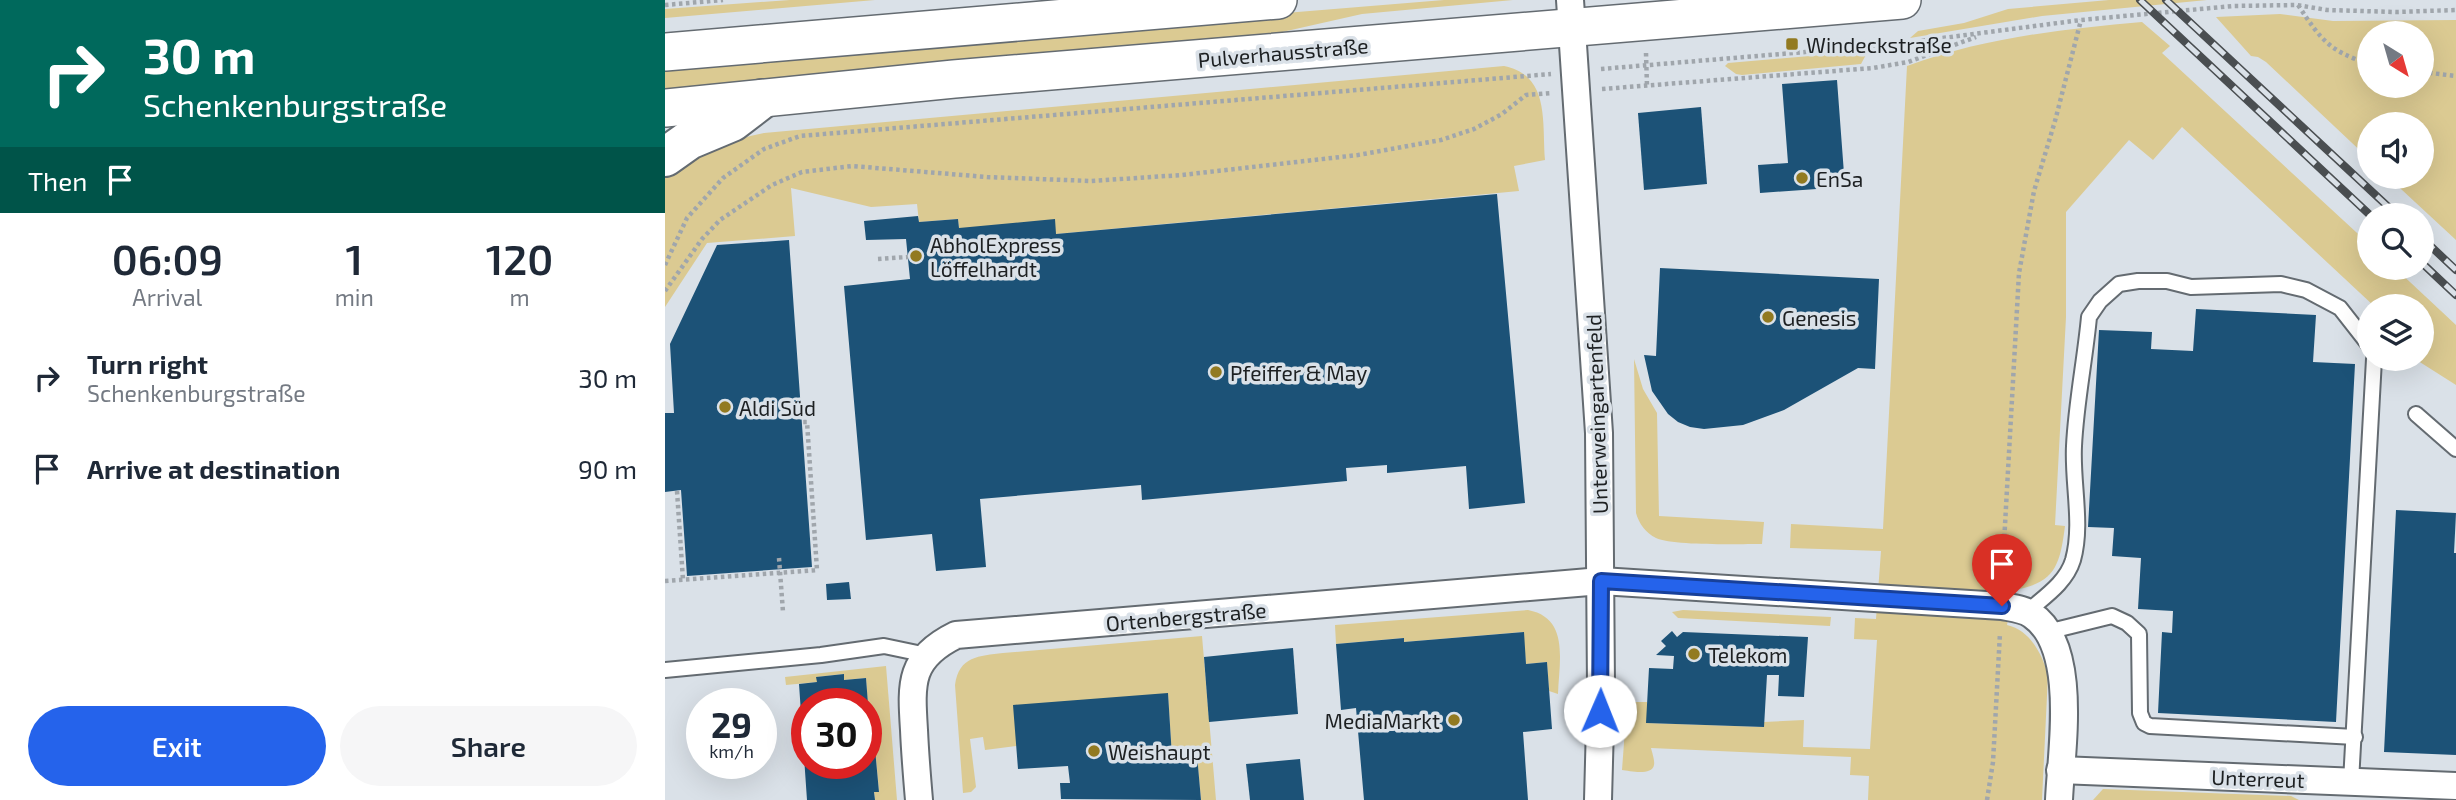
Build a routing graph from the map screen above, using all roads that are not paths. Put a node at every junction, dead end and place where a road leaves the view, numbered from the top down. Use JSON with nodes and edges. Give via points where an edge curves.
{"nodes":[{"id":1,"x":1277,"y":0,"type":"edge"},
{"id":2,"x":1902,"y":0,"type":"edge"},
{"id":3,"x":1070,"y":6,"type":"edge"},
{"id":4,"x":1571,"y":14,"type":"edge"},
{"id":5,"x":665,"y":52,"type":"edge"},
{"id":6,"x":762,"y":99,"type":"junction"},
{"id":7,"x":665,"y":108,"type":"edge"},
{"id":8,"x":665,"y":157,"type":"edge"},
{"id":9,"x":2357,"y":330,"type":"edge"},
{"id":10,"x":2373,"y":371,"type":"edge"},
{"id":11,"x":2416,"y":414,"type":"dead end"},
{"id":12,"x":2456,"y":449,"type":"edge"},
{"id":13,"x":1601,"y":581,"type":"junction"},
{"id":14,"x":2014,"y":609,"type":"junction"},
{"id":15,"x":2047,"y":632,"type":"junction"},
{"id":16,"x":927,"y":655,"type":"junction"},
{"id":17,"x":665,"y":670,"type":"edge"},
{"id":18,"x":2355,"y":737,"type":"junction"},
{"id":19,"x":2060,"y":770,"type":"junction"},
{"id":20,"x":2456,"y":786,"type":"edge"},
{"id":21,"x":2337,"y":788,"type":"edge"},
{"id":22,"x":919,"y":800,"type":"edge"},
{"id":23,"x":1598,"y":800,"type":"edge"},
{"id":24,"x":2059,"y":800,"type":"edge"}],
"edges":[{"from":1,"to":3,"type":"main road"},
{"from":2,"to":4,"type":"main road","name":"Pulverhausstraße"},
{"from":3,"to":5,"type":"main road"},
{"from":4,"to":6,"type":"main road","name":"Pulverhausstraße"},
{"from":4,"to":13,"type":"street","name":"Unterweingartenfeld","via":[[1597,383]]},
{"from":6,"to":7,"type":"main road","name":"Pulverhausstraße"},
{"from":6,"to":8,"type":"highway","via":[[732,122],[689,140]]},
{"from":9,"to":14,"type":"lane","via":[[2340,308],[2306,290],[2281,284],[2119,284],[2089,317],[2074,447],[2077,527],[2073,559],[2057,586]]},
{"from":10,"to":18,"type":"lane"},
{"from":11,"to":12,"type":"lane"},
{"from":13,"to":14,"type":"street","name":"Ortenbergstraße"},
{"from":13,"to":16,"type":"street","name":"Ortenbergstraße","via":[[956,635]]},
{"from":13,"to":23,"type":"street","name":"Unterweingartenfeld"},
{"from":14,"to":15,"type":"street","via":[[2041,622]]},
{"from":15,"to":18,"type":"lane","via":[[2112,616],[2127,623],[2139,634],[2140,713],[2150,726]]},
{"from":15,"to":19,"type":"street","via":[[2064,681]]},
{"from":16,"to":17,"type":"lane","via":[[884,646]]},
{"from":16,"to":22,"type":"street","name":"Ortenbergstraße","via":[[912,683]]},
{"from":18,"to":21,"type":"lane"},
{"from":19,"to":21,"type":"street","name":"Unterreut"},
{"from":19,"to":24,"type":"street"},
{"from":20,"to":21,"type":"street","name":"Unterreut"}]}
